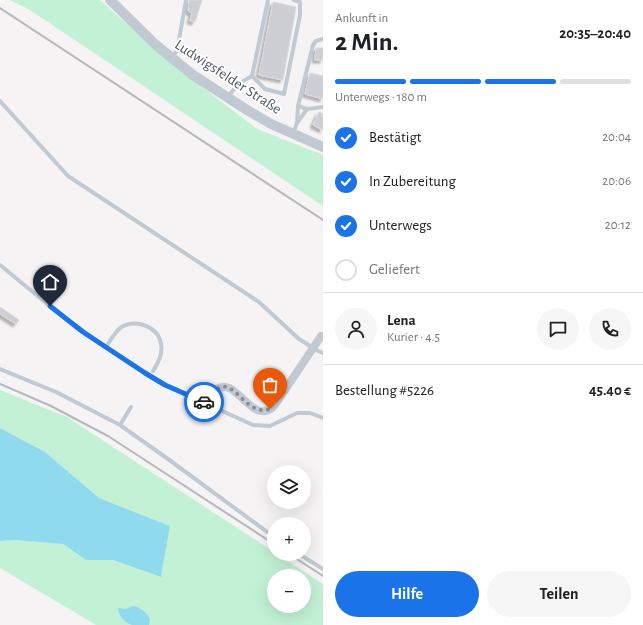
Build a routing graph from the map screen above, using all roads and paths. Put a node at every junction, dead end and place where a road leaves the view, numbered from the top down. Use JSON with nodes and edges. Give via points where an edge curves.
{"nodes":[{"id":1,"x":110,"y":0,"type":"edge"},
{"id":2,"x":186,"y":0,"type":"edge"},
{"id":3,"x":268,"y":0,"type":"edge"},
{"id":4,"x":294,"y":0,"type":"edge"},
{"id":5,"x":323,"y":39,"type":"edge"},
{"id":6,"x":170,"y":58,"type":"junction"},
{"id":7,"x":252,"y":76,"type":"junction"},
{"id":8,"x":227,"y":97,"type":"junction"},
{"id":9,"x":0,"y":101,"type":"edge"},
{"id":10,"x":298,"y":106,"type":"junction"},
{"id":11,"x":323,"y":107,"type":"edge"},
{"id":12,"x":307,"y":109,"type":"junction"},
{"id":13,"x":297,"y":123,"type":"junction"},
{"id":14,"x":292,"y":134,"type":"junction"},
{"id":15,"x":323,"y":147,"type":"edge"},
{"id":16,"x":0,"y":265,"type":"edge"},
{"id":17,"x":322,"y":334,"type":"edge"},
{"id":18,"x":106,"y":347,"type":"junction"},
{"id":19,"x":323,"y":353,"type":"edge"},
{"id":20,"x":0,"y":369,"type":"edge"},
{"id":21,"x":153,"y":371,"type":"dead end"},
{"id":22,"x":207,"y":403,"type":"junction"},
{"id":23,"x":131,"y":407,"type":"dead end"},
{"id":24,"x":323,"y":418,"type":"edge"},
{"id":25,"x":120,"y":425,"type":"junction"},
{"id":26,"x":267,"y":532,"type":"edge"},
{"id":27,"x":310,"y":561,"type":"edge"},
{"id":28,"x":323,"y":569,"type":"edge"}],
"edges":[{"from":1,"to":6,"type":"street","name":"Ludwigsfelder Straße"},
{"from":2,"to":6,"type":"lane","via":[[177,51]]},
{"from":3,"to":7,"type":"lane"},
{"from":4,"to":7,"type":"lane","via":[[300,2],[300,15],[284,94],[265,89]]},
{"from":5,"to":10,"type":"lane","via":[[313,45]]},
{"from":6,"to":8,"type":"street","name":"Ludwigsfelder Straße"},
{"from":7,"to":8,"type":"lane","via":[[240,83]]},
{"from":8,"to":14,"type":"street","name":"Ludwigsfelder Straße"},
{"from":9,"to":19,"type":"lane","via":[[68,176],[259,302],[299,339]]},
{"from":10,"to":12,"type":"lane"},
{"from":10,"to":13,"type":"lane"},
{"from":11,"to":12,"type":"lane"},
{"from":12,"to":13,"type":"lane"},
{"from":13,"to":14,"type":"lane"},
{"from":14,"to":15,"type":"street","name":"Ludwigsfelder Straße"},
{"from":16,"to":18,"type":"lane","via":[[62,316]]},
{"from":17,"to":22,"type":"street","bridge":true,"via":[[274,407],[258,410],[250,406],[234,390],[224,387],[214,392]]},
{"from":18,"to":21,"type":"lane","via":[[120,329],[132,324],[150,328],[158,335],[162,352]]},
{"from":18,"to":22,"type":"lane","via":[[165,385]]},
{"from":20,"to":25,"type":"lane","via":[[56,392]]},
{"from":22,"to":24,"type":"lane","via":[[253,425],[263,427],[278,423],[297,413]]},
{"from":23,"to":25,"type":"lane"},
{"from":25,"to":26,"type":"lane"},
{"from":27,"to":28,"type":"lane"}]}
